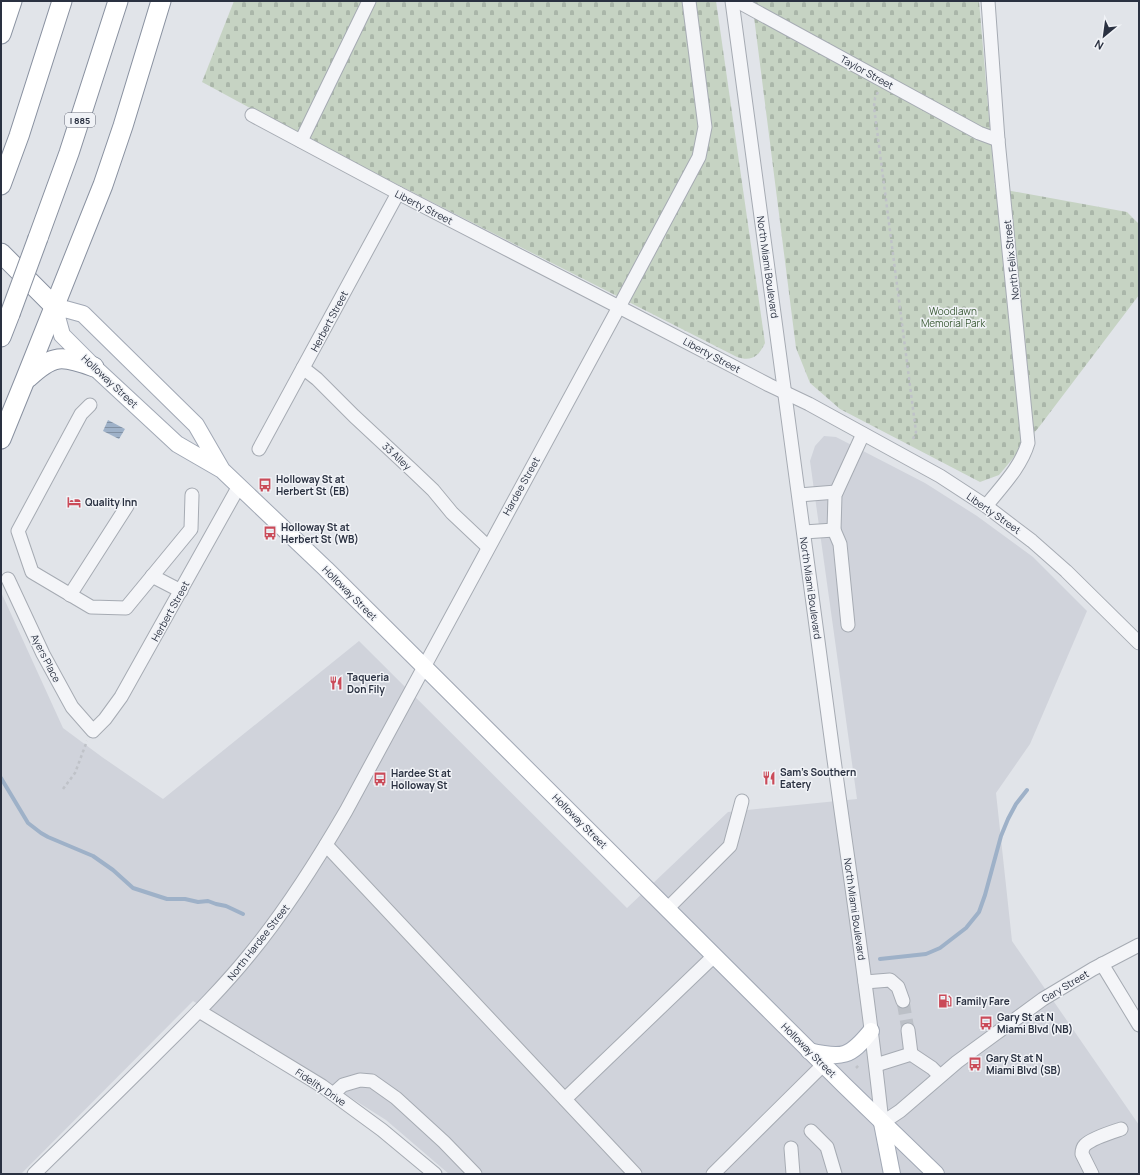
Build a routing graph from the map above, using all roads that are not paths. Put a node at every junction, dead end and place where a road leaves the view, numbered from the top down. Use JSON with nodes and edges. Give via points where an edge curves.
{"nodes":[{"id":1,"x":12,"y":1,"type":"edge"},
{"id":2,"x":62,"y":1,"type":"edge"},
{"id":3,"x":118,"y":1,"type":"edge"},
{"id":4,"x":161,"y":1,"type":"edge"},
{"id":5,"x":171,"y":1,"type":"edge"},
{"id":6,"x":369,"y":1,"type":"edge"},
{"id":7,"x":689,"y":1,"type":"edge"},
{"id":8,"x":732,"y":1,"type":"edge"},
{"id":9,"x":737,"y":1,"type":"edge"},
{"id":10,"x":988,"y":1,"type":"edge"},
{"id":11,"x":1,"y":34,"type":"edge"},
{"id":12,"x":141,"y":68,"type":"junction"},
{"id":13,"x":252,"y":115,"type":"dead end"},
{"id":14,"x":998,"y":140,"type":"junction"},
{"id":15,"x":301,"y":141,"type":"junction"},
{"id":16,"x":1,"y":185,"type":"edge"},
{"id":17,"x":398,"y":193,"type":"junction"},
{"id":18,"x":1,"y":253,"type":"edge"},
{"id":19,"x":54,"y":306,"type":"junction"},
{"id":20,"x":619,"y":307,"type":"junction"},
{"id":21,"x":1,"y":336,"type":"edge"},
{"id":22,"x":94,"y":367,"type":"junction"},
{"id":23,"x":303,"y":368,"type":"junction"},
{"id":24,"x":25,"y":380,"type":"junction"},
{"id":25,"x":785,"y":393,"type":"junction"},
{"id":26,"x":90,"y":404,"type":"dead end"},
{"id":27,"x":863,"y":434,"type":"junction"},
{"id":28,"x":1,"y":439,"type":"edge"},
{"id":29,"x":260,"y":449,"type":"dead end"},
{"id":30,"x":222,"y":470,"type":"junction"},
{"id":31,"x":239,"y":486,"type":"junction"},
{"id":32,"x":836,"y":492,"type":"junction"},
{"id":33,"x":799,"y":495,"type":"junction"},
{"id":34,"x":192,"y":496,"type":"dead end"},
{"id":35,"x":128,"y":506,"type":"dead end"},
{"id":36,"x":986,"y":506,"type":"junction"},
{"id":37,"x":834,"y":530,"type":"junction"},
{"id":38,"x":804,"y":532,"type":"junction"},
{"id":39,"x":488,"y":547,"type":"junction"},
{"id":40,"x":152,"y":576,"type":"junction"},
{"id":41,"x":8,"y":579,"type":"dead end"},
{"id":42,"x":181,"y":591,"type":"junction"},
{"id":43,"x":70,"y":595,"type":"junction"},
{"id":44,"x":848,"y":625,"type":"dead end"},
{"id":45,"x":1139,"y":643,"type":"edge"},
{"id":46,"x":424,"y":666,"type":"junction"},
{"id":47,"x":93,"y":731,"type":"joint"},
{"id":48,"x":742,"y":801,"type":"dead end"},
{"id":49,"x":326,"y":846,"type":"junction"},
{"id":50,"x":667,"y":909,"type":"junction"},
{"id":51,"x":1139,"y":945,"type":"edge"},
{"id":52,"x":714,"y":956,"type":"junction"},
{"id":53,"x":1102,"y":964,"type":"junction"},
{"id":54,"x":865,"y":982,"type":"junction"},
{"id":55,"x":903,"y":1001,"type":"tunnel mouth"},
{"id":56,"x":199,"y":1011,"type":"junction"},
{"id":57,"x":1139,"y":1025,"type":"edge"},
{"id":58,"x":908,"y":1030,"type":"tunnel mouth"},
{"id":59,"x":871,"y":1031,"type":"junction"},
{"id":60,"x":810,"y":1051,"type":"junction"},
{"id":61,"x":911,"y":1054,"type":"junction"},
{"id":62,"x":823,"y":1065,"type":"junction"},
{"id":63,"x":876,"y":1065,"type":"junction"},
{"id":64,"x":940,"y":1076,"type":"junction"},
{"id":65,"x":333,"y":1094,"type":"junction"},
{"id":66,"x":565,"y":1099,"type":"junction"},
{"id":67,"x":882,"y":1123,"type":"junction"},
{"id":68,"x":1121,"y":1129,"type":"dead end"},
{"id":69,"x":811,"y":1131,"type":"dead end"},
{"id":70,"x":791,"y":1148,"type":"dead end"},
{"id":71,"x":34,"y":1174,"type":"edge"},
{"id":72,"x":435,"y":1174,"type":"edge"},
{"id":73,"x":475,"y":1174,"type":"edge"},
{"id":74,"x":635,"y":1174,"type":"edge"},
{"id":75,"x":713,"y":1174,"type":"edge"},
{"id":76,"x":793,"y":1174,"type":"edge"},
{"id":77,"x":835,"y":1174,"type":"edge"},
{"id":78,"x":892,"y":1174,"type":"edge"},
{"id":79,"x":936,"y":1174,"type":"edge"},
{"id":80,"x":1092,"y":1174,"type":"edge"}],
"edges":[{"from":1,"to":11,"type":"highway"},
{"from":2,"to":16,"type":"highway"},
{"from":3,"to":21,"type":"highway","number":"I 885","bridge":true,"via":[[69,153]]},
{"from":4,"to":12,"type":"highway"},
{"from":5,"to":12,"type":"highway"},
{"from":6,"to":15,"type":"street"},
{"from":7,"to":20,"type":"street","name":"Hardee Street","via":[[705,126],[699,157]]},
{"from":8,"to":25,"type":"street","name":"North Miami Boulevard"},
{"from":9,"to":14,"type":"street","name":"Taylor Street","via":[[979,134]]},
{"from":10,"to":14,"type":"street","name":"North Felix Street"},
{"from":12,"to":19,"type":"highway","via":[[103,185]]},
{"from":13,"to":15,"type":"street","name":"Liberty Street"},
{"from":14,"to":36,"type":"street","name":"North Felix Street","via":[[1028,443],[1019,464]]},
{"from":15,"to":17,"type":"street","name":"Liberty Street"},
{"from":17,"to":20,"type":"street","name":"Liberty Street"},
{"from":17,"to":23,"type":"street","name":"Herbert Street"},
{"from":18,"to":19,"type":"highway","name":"Holloway Street"},
{"from":19,"to":22,"type":"main road","name":"Holloway Street","via":[[62,335]]},
{"from":19,"to":24,"type":"highway"},
{"from":19,"to":30,"type":"main road","name":"Holloway Street","via":[[83,314],[196,425]]},
{"from":20,"to":25,"type":"street","name":"Liberty Street"},
{"from":20,"to":39,"type":"street","name":"Hardee Street"},
{"from":22,"to":24,"type":"highway","via":[[74,360],[52,360]]},
{"from":22,"to":30,"type":"main road","name":"Holloway Street","via":[[178,444]]},
{"from":23,"to":29,"type":"street","name":"Herbert Street"},
{"from":23,"to":39,"type":"street","name":"33 Alley","via":[[322,383],[433,490],[452,513]]},
{"from":24,"to":28,"type":"highway"},
{"from":25,"to":27,"type":"street","name":"Liberty Street"},
{"from":25,"to":33,"type":"street","name":"North Miami Boulevard"},
{"from":26,"to":43,"type":"street","via":[[81,414],[18,531],[32,572]]},
{"from":27,"to":32,"type":"street"},
{"from":27,"to":36,"type":"street","name":"Liberty Street","via":[[940,476]]},
{"from":30,"to":31,"type":"main road","name":"Holloway Street"},
{"from":31,"to":42,"type":"street","name":"Herbert Street"},
{"from":31,"to":46,"type":"main road","name":"Holloway Street"},
{"from":32,"to":33,"type":"street"},
{"from":32,"to":37,"type":"street"},
{"from":33,"to":38,"type":"street","name":"North Miami Boulevard"},
{"from":34,"to":40,"type":"street","via":[[191,529]]},
{"from":35,"to":43,"type":"street"},
{"from":36,"to":45,"type":"street","name":"Liberty Street","via":[[1066,571]]},
{"from":37,"to":38,"type":"street"},
{"from":37,"to":44,"type":"street","via":[[840,544]]},
{"from":38,"to":54,"type":"street","name":"North Miami Boulevard"},
{"from":39,"to":46,"type":"street","name":"Hardee Street"},
{"from":40,"to":42,"type":"street"},
{"from":40,"to":43,"type":"street","via":[[126,608],[91,607]]},
{"from":41,"to":47,"type":"street","name":"Ayers Place","via":[[43,654],[72,707]]},
{"from":42,"to":47,"type":"street","name":"Herbert Street","via":[[122,697]]},
{"from":46,"to":49,"type":"street","name":"North Hardee Street"},
{"from":46,"to":50,"type":"main road","name":"Holloway Street"},
{"from":48,"to":50,"type":"street","via":[[730,846]]},
{"from":49,"to":56,"type":"street","name":"North Hardee Street","via":[[276,921]]},
{"from":49,"to":66,"type":"street"},
{"from":50,"to":52,"type":"main road","name":"Holloway Street"},
{"from":51,"to":53,"type":"street","name":"Gary Street"},
{"from":52,"to":60,"type":"main road","name":"Holloway Street"},
{"from":52,"to":66,"type":"street"},
{"from":53,"to":57,"type":"street"},
{"from":53,"to":64,"type":"street","name":"Gary Street","via":[[1043,999]]},
{"from":54,"to":55,"type":"street","via":[[890,980],[898,987]]},
{"from":54,"to":59,"type":"street","name":"North Miami Boulevard"},
{"from":56,"to":65,"type":"street","name":"Fidelity Drive"},
{"from":56,"to":71,"type":"street","name":"North Hardee Street"},
{"from":58,"to":61,"type":"street"},
{"from":59,"to":60,"type":"main road","via":[[850,1052],[825,1055]]},
{"from":59,"to":63,"type":"street","name":"North Miami Boulevard"},
{"from":60,"to":62,"type":"main road","name":"Holloway Street"},
{"from":61,"to":63,"type":"street"},
{"from":61,"to":64,"type":"street"},
{"from":62,"to":67,"type":"main road","name":"Holloway Street"},
{"from":62,"to":75,"type":"street"},
{"from":63,"to":67,"type":"street","name":"North Miami Boulevard"},
{"from":64,"to":67,"type":"street","name":"Gary Street","via":[[900,1111]]},
{"from":65,"to":72,"type":"street","name":"Fidelity Drive"},
{"from":65,"to":73,"type":"street","via":[[343,1085],[360,1080],[372,1081],[396,1098]]},
{"from":66,"to":74,"type":"street"},
{"from":67,"to":78,"type":"main road","name":"North Miami Boulevard"},
{"from":67,"to":79,"type":"main road","name":"Holloway Street"},
{"from":68,"to":80,"type":"street","via":[[1084,1145],[1082,1154]]},
{"from":69,"to":77,"type":"street","via":[[827,1146]]},
{"from":70,"to":76,"type":"street"}]}
